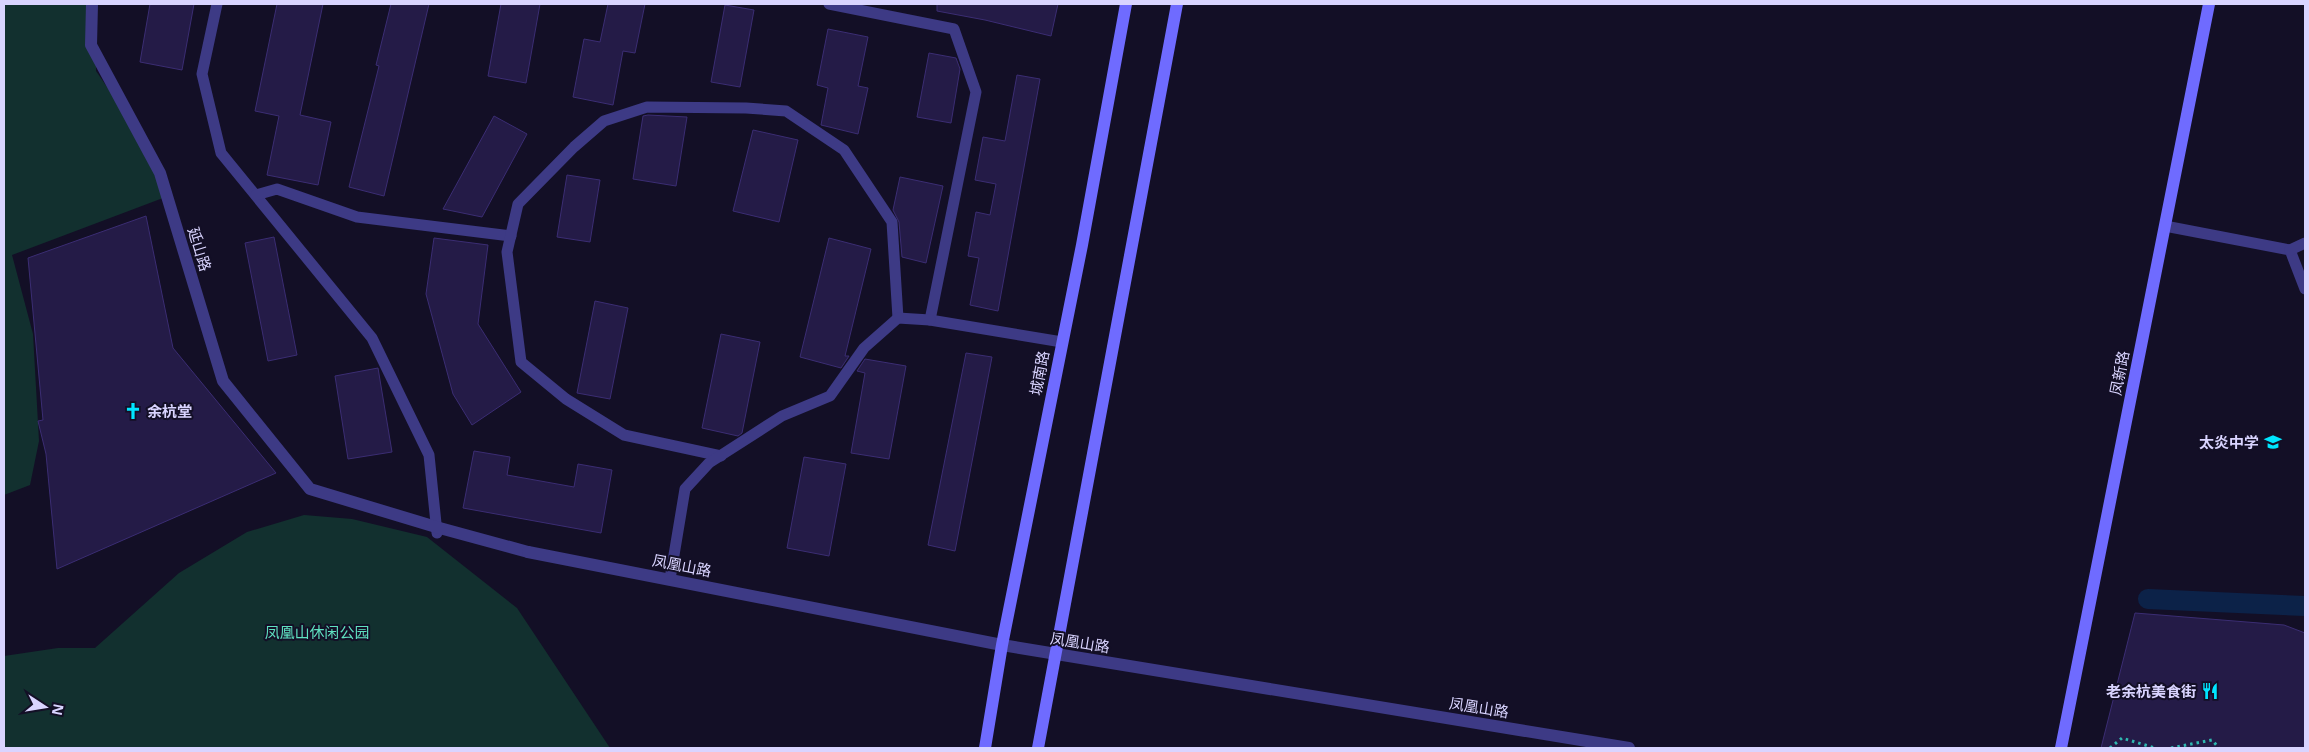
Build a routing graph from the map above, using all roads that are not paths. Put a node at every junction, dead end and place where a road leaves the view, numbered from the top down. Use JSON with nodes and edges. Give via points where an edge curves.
{"nodes":[{"id":1,"x":92,"y":4,"type":"edge"},
{"id":2,"x":217,"y":4,"type":"edge"},
{"id":3,"x":829,"y":4,"type":"edge"},
{"id":4,"x":1126,"y":4,"type":"edge"},
{"id":5,"x":1177,"y":4,"type":"edge"},
{"id":6,"x":2209,"y":4,"type":"edge"},
{"id":7,"x":256,"y":195,"type":"junction"},
{"id":8,"x":2165,"y":226,"type":"junction"},
{"id":9,"x":511,"y":236,"type":"junction"},
{"id":10,"x":2305,"y":242,"type":"edge"},
{"id":11,"x":2290,"y":250,"type":"junction"},
{"id":12,"x":2305,"y":289,"type":"edge"},
{"id":13,"x":898,"y":318,"type":"junction"},
{"id":14,"x":930,"y":320,"type":"junction"},
{"id":15,"x":1062,"y":342,"type":"junction"},
{"id":16,"x":721,"y":456,"type":"junction"},
{"id":17,"x":310,"y":488,"type":"joint"},
{"id":18,"x":437,"y":530,"type":"junction"},
{"id":19,"x":670,"y":579,"type":"junction"},
{"id":20,"x":1002,"y":645,"type":"junction"},
{"id":21,"x":1056,"y":654,"type":"junction"},
{"id":22,"x":984,"y":748,"type":"edge"},
{"id":23,"x":1038,"y":748,"type":"edge"},
{"id":24,"x":1629,"y":748,"type":"edge"},
{"id":25,"x":2060,"y":748,"type":"edge"}],
"edges":[{"from":1,"to":17,"type":"street","name":"延山路","via":[[91,45],[160,173],[223,381]]},
{"from":2,"to":7,"type":"lane","via":[[202,74],[221,153]]},
{"from":3,"to":14,"type":"lane","via":[[954,29],[976,92]]},
{"from":4,"to":15,"type":"main road","name":"城南路"},
{"from":5,"to":21,"type":"main road"},
{"from":6,"to":8,"type":"main road","name":"凤新路"},
{"from":7,"to":9,"type":"lane","via":[[277,189],[357,217]]},
{"from":7,"to":18,"type":"lane","via":[[372,338],[429,456]]},
{"from":8,"to":11,"type":"lane"},
{"from":8,"to":25,"type":"main road","name":"凤新路"},
{"from":9,"to":13,"type":"lane","via":[[518,204],[604,121],[647,107],[786,111],[844,150],[892,222]]},
{"from":9,"to":16,"type":"lane","via":[[507,252],[521,362],[566,399],[624,435]]},
{"from":10,"to":11,"type":"lane"},
{"from":11,"to":12,"type":"lane"},
{"from":13,"to":14,"type":"lane"},
{"from":13,"to":16,"type":"lane","via":[[864,348],[830,396],[782,416]]},
{"from":14,"to":15,"type":"lane"},
{"from":15,"to":20,"type":"main road","name":"城南路"},
{"from":16,"to":19,"type":"lane","via":[[709,463],[685,489]]},
{"from":17,"to":18,"type":"street","name":"凤凰山路"},
{"from":18,"to":19,"type":"street","name":"凤凰山路","via":[[528,552]]},
{"from":19,"to":20,"type":"street","name":"凤凰山路"},
{"from":20,"to":21,"type":"street","name":"凤凰山路"},
{"from":20,"to":22,"type":"main road","name":"城南路"},
{"from":21,"to":23,"type":"main road"},
{"from":21,"to":24,"type":"street","name":"凤凰山路"}]}
